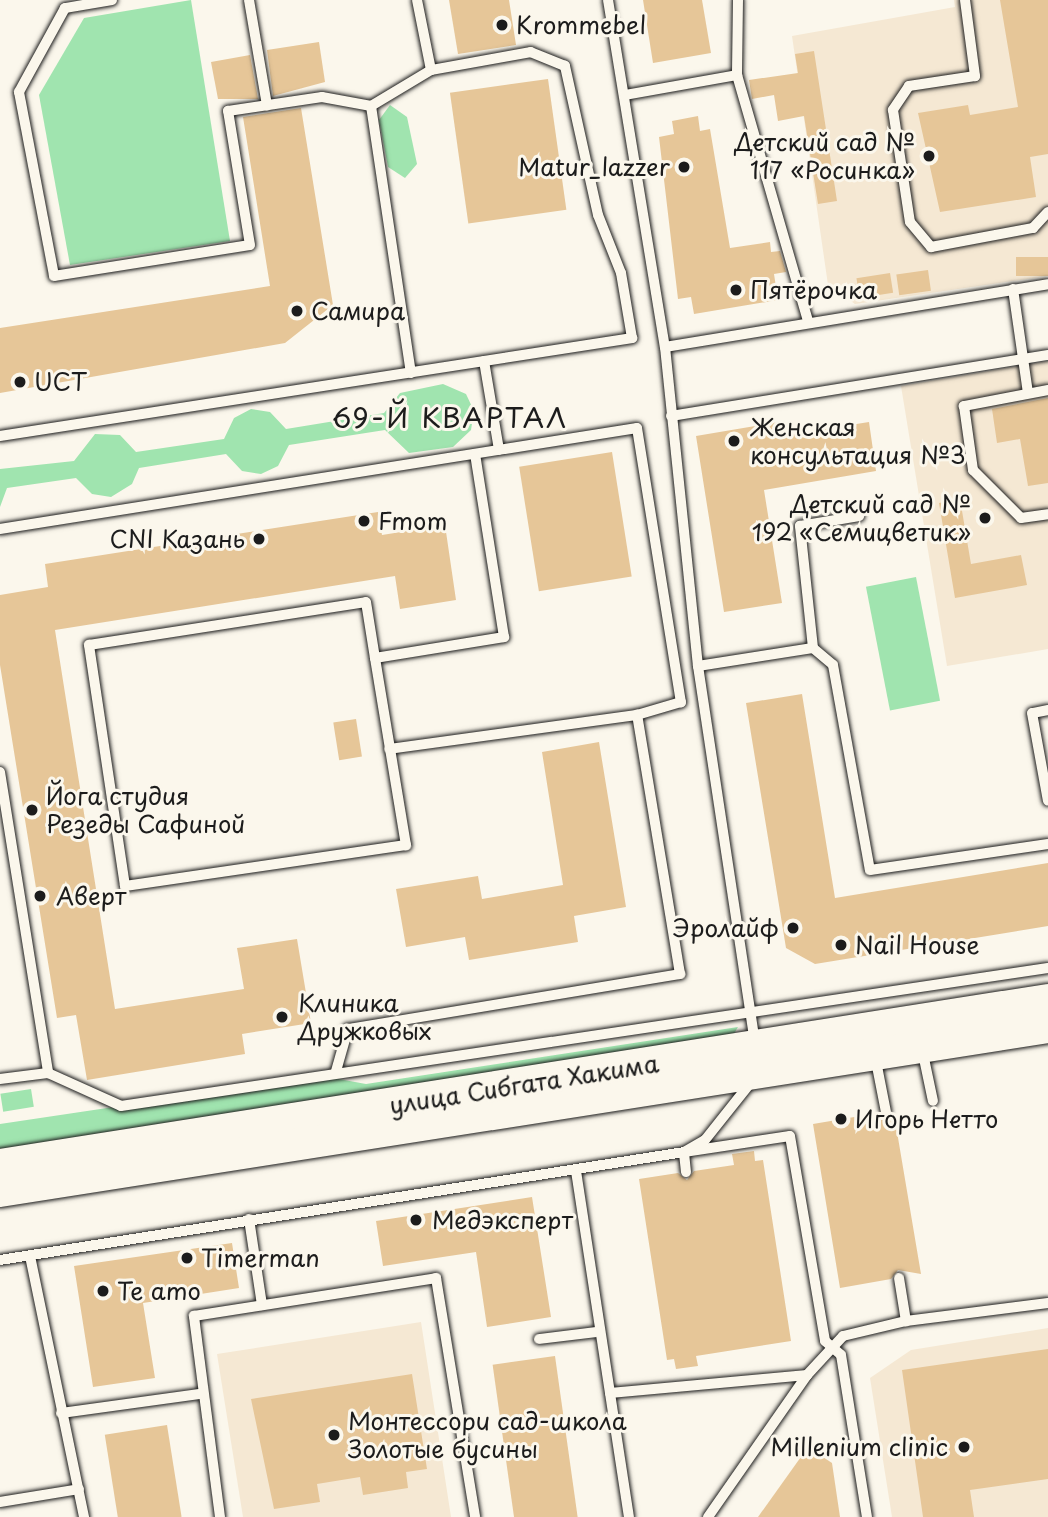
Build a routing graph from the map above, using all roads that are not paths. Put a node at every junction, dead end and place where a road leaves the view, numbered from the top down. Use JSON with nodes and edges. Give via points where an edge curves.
{"nodes":[{"id":1,"x":111,"y":0,"type":"edge"},
{"id":2,"x":249,"y":0,"type":"edge"},
{"id":3,"x":417,"y":0,"type":"edge"},
{"id":4,"x":608,"y":0,"type":"edge"},
{"id":5,"x":738,"y":0,"type":"edge"},
{"id":6,"x":965,"y":0,"type":"edge"},
{"id":7,"x":431,"y":70,"type":"junction"},
{"id":8,"x":737,"y":75,"type":"junction"},
{"id":9,"x":625,"y":95,"type":"junction"},
{"id":10,"x":267,"y":105,"type":"junction"},
{"id":11,"x":371,"y":106,"type":"junction"},
{"id":12,"x":1048,"y":212,"type":"edge"},
{"id":13,"x":1048,"y":284,"type":"edge"},
{"id":14,"x":1013,"y":289,"type":"junction"},
{"id":15,"x":808,"y":321,"type":"junction"},
{"id":16,"x":665,"y":347,"type":"junction"},
{"id":17,"x":1048,"y":355,"type":"edge"},
{"id":18,"x":1022,"y":359,"type":"junction"},
{"id":19,"x":484,"y":361,"type":"junction"},
{"id":20,"x":411,"y":373,"type":"junction"},
{"id":21,"x":1048,"y":390,"type":"edge"},
{"id":22,"x":1028,"y":393,"type":"junction"},
{"id":23,"x":671,"y":416,"type":"junction"},
{"id":24,"x":0,"y":436,"type":"edge"},
{"id":25,"x":499,"y":450,"type":"junction"},
{"id":26,"x":475,"y":454,"type":"junction"},
{"id":27,"x":1048,"y":514,"type":"edge"},
{"id":28,"x":859,"y":516,"type":"dead end"},
{"id":29,"x":0,"y":529,"type":"edge"},
{"id":30,"x":813,"y":648,"type":"junction"},
{"id":31,"x":375,"y":658,"type":"junction"},
{"id":32,"x":698,"y":666,"type":"junction"},
{"id":33,"x":1048,"y":710,"type":"edge"},
{"id":34,"x":637,"y":715,"type":"junction"},
{"id":35,"x":390,"y":749,"type":"junction"},
{"id":36,"x":0,"y":772,"type":"edge"},
{"id":37,"x":1048,"y":801,"type":"edge"},
{"id":38,"x":1048,"y":844,"type":"edge"},
{"id":39,"x":1048,"y":968,"type":"edge"},
{"id":40,"x":1048,"y":1000,"type":"edge"},
{"id":41,"x":750,"y":1008,"type":"junction"},
{"id":42,"x":1048,"y":1027,"type":"edge"},
{"id":43,"x":921,"y":1047,"type":"junction"},
{"id":44,"x":874,"y":1054,"type":"junction"},
{"id":45,"x":757,"y":1060,"type":"junction"},
{"id":46,"x":336,"y":1071,"type":"junction"},
{"id":47,"x":48,"y":1073,"type":"junction"},
{"id":48,"x":0,"y":1079,"type":"edge"},
{"id":49,"x":933,"y":1101,"type":"dead end"},
{"id":50,"x":886,"y":1112,"type":"dead end"},
{"id":51,"x":684,"y":1152,"type":"junction"},
{"id":52,"x":0,"y":1165,"type":"edge"},
{"id":53,"x":576,"y":1171,"type":"junction"},
{"id":54,"x":686,"y":1172,"type":"dead end"},
{"id":55,"x":0,"y":1191,"type":"edge"},
{"id":56,"x":249,"y":1219,"type":"junction"},
{"id":57,"x":30,"y":1256,"type":"junction"},
{"id":58,"x":0,"y":1260,"type":"edge"},
{"id":59,"x":899,"y":1278,"type":"dead end"},
{"id":60,"x":1048,"y":1303,"type":"edge"},
{"id":61,"x":262,"y":1305,"type":"junction"},
{"id":62,"x":906,"y":1321,"type":"junction"},
{"id":63,"x":596,"y":1332,"type":"junction"},
{"id":64,"x":540,"y":1339,"type":"dead end"},
{"id":65,"x":832,"y":1345,"type":"junction"},
{"id":66,"x":807,"y":1376,"type":"junction"},
{"id":67,"x":610,"y":1393,"type":"junction"},
{"id":68,"x":200,"y":1394,"type":"junction"},
{"id":69,"x":61,"y":1413,"type":"junction"},
{"id":70,"x":79,"y":1489,"type":"junction"},
{"id":71,"x":0,"y":1502,"type":"edge"},
{"id":72,"x":84,"y":1517,"type":"edge"},
{"id":73,"x":220,"y":1517,"type":"edge"},
{"id":74,"x":475,"y":1517,"type":"edge"},
{"id":75,"x":629,"y":1517,"type":"edge"},
{"id":76,"x":708,"y":1517,"type":"edge"},
{"id":77,"x":867,"y":1517,"type":"edge"}],
"edges":[{"from":1,"to":10,"type":"lane","via":[[65,8],[19,92],[54,276],[250,245],[228,111]]},
{"from":2,"to":10,"type":"lane"},
{"from":3,"to":7,"type":"lane"},
{"from":4,"to":9,"type":"lane"},
{"from":5,"to":8,"type":"lane"},
{"from":6,"to":12,"type":"lane","via":[[975,76],[909,86],[892,110],[910,222],[931,247],[1033,228]]},
{"from":7,"to":11,"type":"lane"},
{"from":7,"to":19,"type":"lane","via":[[531,52],[565,66],[598,215],[621,273],[632,338]]},
{"from":8,"to":9,"type":"lane"},
{"from":8,"to":15,"type":"lane"},
{"from":9,"to":16,"type":"lane"},
{"from":10,"to":11,"type":"lane","via":[[322,97]]},
{"from":11,"to":20,"type":"lane"},
{"from":13,"to":14,"type":"lane"},
{"from":14,"to":15,"type":"lane"},
{"from":14,"to":18,"type":"lane"},
{"from":15,"to":16,"type":"lane"},
{"from":16,"to":23,"type":"lane"},
{"from":17,"to":18,"type":"lane"},
{"from":18,"to":22,"type":"lane"},
{"from":18,"to":23,"type":"lane"},
{"from":19,"to":20,"type":"lane"},
{"from":19,"to":25,"type":"lane"},
{"from":20,"to":24,"type":"lane"},
{"from":21,"to":22,"type":"lane"},
{"from":22,"to":27,"type":"lane","via":[[964,406],[973,470],[1021,518]]},
{"from":23,"to":32,"type":"lane"},
{"from":25,"to":26,"type":"lane"},
{"from":25,"to":34,"type":"lane","via":[[637,428],[681,702]]},
{"from":26,"to":29,"type":"lane"},
{"from":26,"to":31,"type":"lane","via":[[504,637]]},
{"from":28,"to":30,"type":"lane","via":[[800,526]]},
{"from":30,"to":32,"type":"lane"},
{"from":30,"to":38,"type":"lane","via":[[833,666],[870,870]]},
{"from":31,"to":35,"type":"lane"},
{"from":31,"to":35,"type":"lane","via":[[366,602],[89,645],[125,886],[406,845]]},
{"from":32,"to":41,"type":"lane"},
{"from":33,"to":37,"type":"lane","via":[[1032,713]]},
{"from":34,"to":35,"type":"lane"},
{"from":34,"to":46,"type":"lane","via":[[680,974],[348,1029]]},
{"from":36,"to":47,"type":"lane"},
{"from":39,"to":41,"type":"lane"},
{"from":40,"to":45,"type":"main road","name":"улица Сибгата Хакима"},
{"from":41,"to":45,"type":"lane"},
{"from":41,"to":46,"type":"lane","via":[[373,1072]]},
{"from":42,"to":43,"type":"main road","name":"улица Сибгата Хакима"},
{"from":43,"to":44,"type":"main road","name":"улица Сибгата Хакима"},
{"from":43,"to":49,"type":"lane"},
{"from":44,"to":45,"type":"main road","name":"улица Сибгата Хакима"},
{"from":44,"to":50,"type":"lane"},
{"from":45,"to":51,"type":"lane","via":[[705,1140]]},
{"from":45,"to":52,"type":"main road","name":"улица Сибгата Хакима"},
{"from":45,"to":55,"type":"main road","name":"улица Сибгата Хакима"},
{"from":46,"to":47,"type":"lane","via":[[121,1106]]},
{"from":47,"to":48,"type":"lane"},
{"from":51,"to":53,"type":"lane"},
{"from":51,"to":54,"type":"lane"},
{"from":51,"to":65,"type":"lane","via":[[790,1136],[820,1315]]},
{"from":53,"to":56,"type":"lane"},
{"from":53,"to":63,"type":"lane"},
{"from":56,"to":57,"type":"lane"},
{"from":56,"to":61,"type":"lane"},
{"from":57,"to":58,"type":"lane"},
{"from":57,"to":69,"type":"lane"},
{"from":59,"to":62,"type":"lane"},
{"from":60,"to":62,"type":"lane"},
{"from":61,"to":68,"type":"lane","via":[[194,1316]]},
{"from":61,"to":74,"type":"lane","via":[[436,1278]]},
{"from":62,"to":65,"type":"lane","via":[[843,1336]]},
{"from":63,"to":64,"type":"lane"},
{"from":63,"to":67,"type":"lane"},
{"from":65,"to":66,"type":"lane"},
{"from":65,"to":77,"type":"lane","via":[[841,1355]]},
{"from":66,"to":67,"type":"lane"},
{"from":66,"to":76,"type":"lane"},
{"from":67,"to":75,"type":"lane"},
{"from":68,"to":69,"type":"lane"},
{"from":68,"to":73,"type":"lane"},
{"from":69,"to":70,"type":"lane"},
{"from":70,"to":71,"type":"lane"},
{"from":70,"to":72,"type":"lane"}]}
